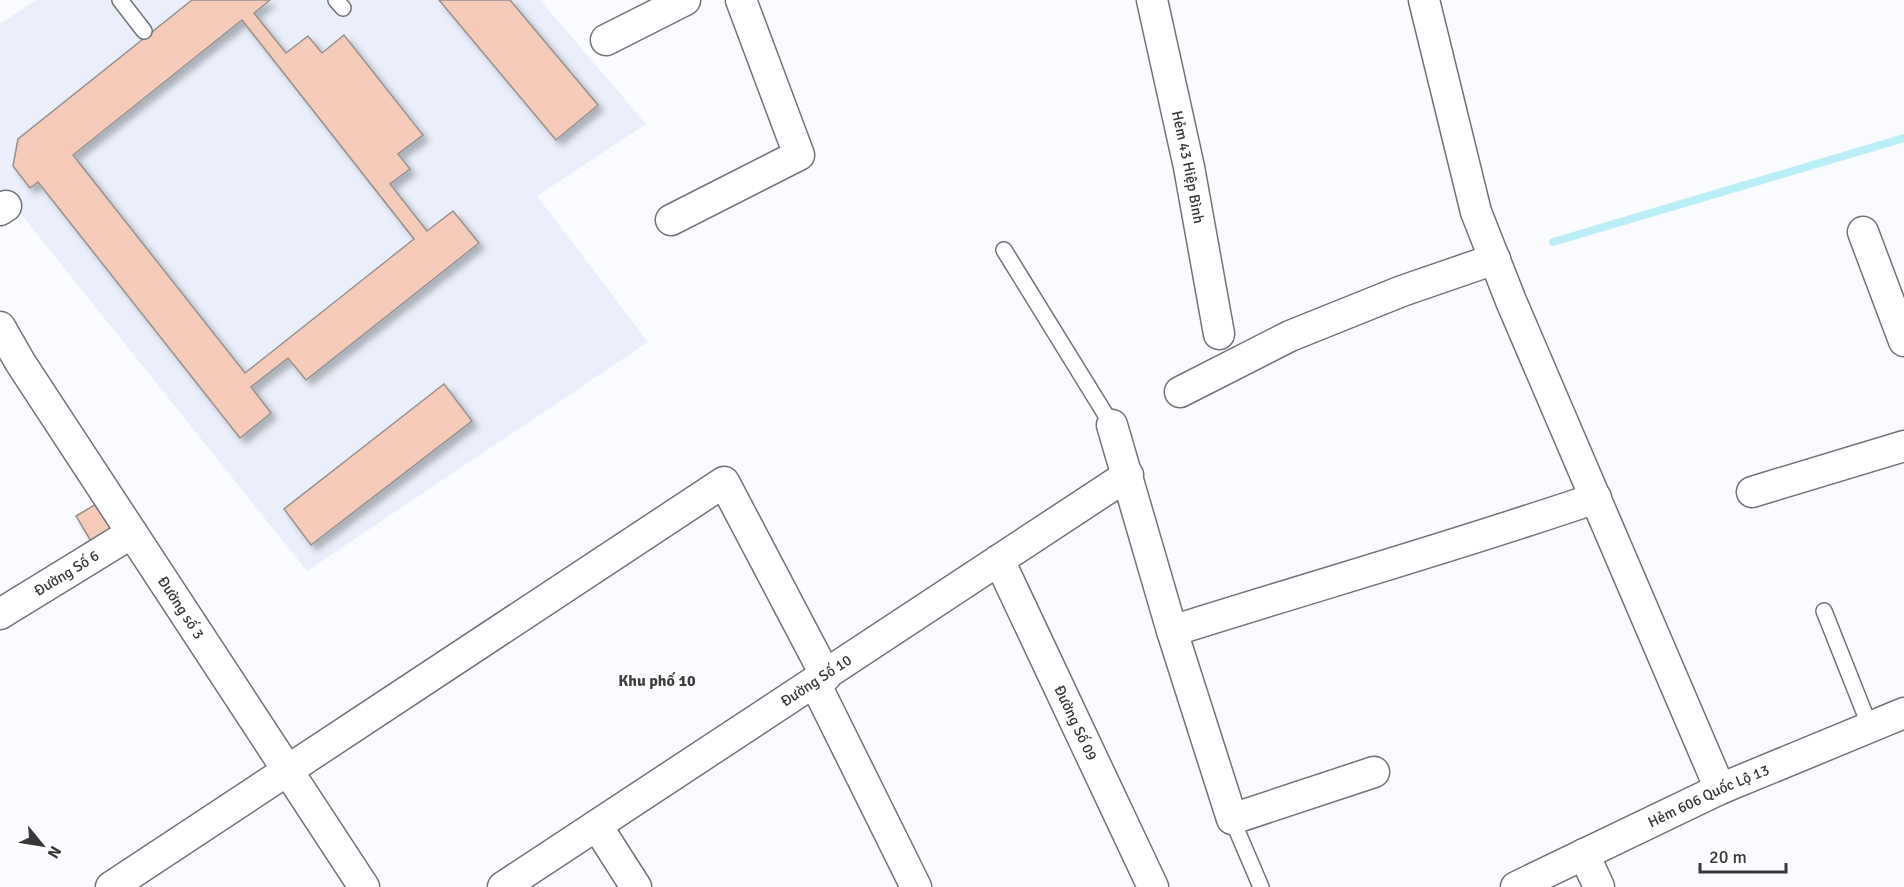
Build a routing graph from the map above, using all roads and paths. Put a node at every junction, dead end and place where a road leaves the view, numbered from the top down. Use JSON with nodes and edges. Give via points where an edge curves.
{"nodes":[{"id":1,"x":120,"y":0,"type":"edge"},
{"id":2,"x":685,"y":0,"type":"edge"},
{"id":3,"x":741,"y":0,"type":"edge"},
{"id":4,"x":1152,"y":0,"type":"edge"},
{"id":5,"x":1424,"y":0,"type":"edge"},
{"id":6,"x":144,"y":31,"type":"dead end"},
{"id":7,"x":606,"y":40,"type":"dead end"},
{"id":8,"x":671,"y":220,"type":"dead end"},
{"id":9,"x":1863,"y":232,"type":"dead end"},
{"id":10,"x":1004,"y":250,"type":"dead end"},
{"id":11,"x":1495,"y":259,"type":"junction"},
{"id":12,"x":0,"y":327,"type":"edge"},
{"id":13,"x":1219,"y":334,"type":"dead end"},
{"id":14,"x":1904,"y":341,"type":"edge"},
{"id":15,"x":10,"y":368,"type":"edge"},
{"id":16,"x":1180,"y":393,"type":"dead end"},
{"id":17,"x":1112,"y":425,"type":"joint"},
{"id":18,"x":1904,"y":446,"type":"edge"},
{"id":19,"x":1128,"y":475,"type":"junction"},
{"id":20,"x":1752,"y":492,"type":"dead end"},
{"id":21,"x":1596,"y":498,"type":"junction"},
{"id":22,"x":132,"y":533,"type":"junction"},
{"id":23,"x":999,"y":560,"type":"junction"},
{"id":24,"x":1824,"y":611,"type":"dead end"},
{"id":25,"x":0,"y":614,"type":"edge"},
{"id":26,"x":1172,"y":631,"type":"junction"},
{"id":27,"x":820,"y":680,"type":"junction"},
{"id":28,"x":1904,"y":713,"type":"edge"},
{"id":29,"x":1870,"y":727,"type":"junction"},
{"id":30,"x":288,"y":772,"type":"junction"},
{"id":31,"x":1374,"y":772,"type":"dead end"},
{"id":32,"x":1720,"y":789,"type":"junction"},
{"id":33,"x":1232,"y":819,"type":"junction"},
{"id":34,"x":597,"y":826,"type":"junction"},
{"id":35,"x":1584,"y":854,"type":"junction"},
{"id":36,"x":111,"y":887,"type":"edge"},
{"id":37,"x":364,"y":887,"type":"edge"},
{"id":38,"x":503,"y":887,"type":"edge"},
{"id":39,"x":636,"y":887,"type":"edge"},
{"id":40,"x":916,"y":887,"type":"edge"},
{"id":41,"x":1153,"y":887,"type":"edge"},
{"id":42,"x":1261,"y":887,"type":"edge"},
{"id":43,"x":1516,"y":887,"type":"edge"},
{"id":44,"x":1599,"y":887,"type":"edge"}],
"edges":[{"from":1,"to":6,"type":"lane"},
{"from":2,"to":7,"type":"street"},
{"from":3,"to":8,"type":"street","via":[[799,155]]},
{"from":4,"to":13,"type":"street","name":"Hẻm 43 Hiệp Bình"},
{"from":5,"to":11,"type":"street","via":[[1476,212]]},
{"from":9,"to":14,"type":"street"},
{"from":10,"to":17,"type":"lane"},
{"from":11,"to":16,"type":"street","via":[[1290,336]]},
{"from":11,"to":21,"type":"street"},
{"from":12,"to":15,"type":"street","name":"Đường số 3"},
{"from":15,"to":22,"type":"street","name":"Đường số 3"},
{"from":17,"to":19,"type":"street"},
{"from":18,"to":20,"type":"street"},
{"from":19,"to":23,"type":"street","name":"Đường Số 10"},
{"from":19,"to":26,"type":"street"},
{"from":21,"to":26,"type":"street","via":[[1458,545],[1371,568]]},
{"from":21,"to":32,"type":"street"},
{"from":22,"to":25,"type":"street","name":"Đường Số 6"},
{"from":22,"to":30,"type":"street","name":"Đường số 3"},
{"from":23,"to":27,"type":"street","name":"Đường Số 10"},
{"from":23,"to":41,"type":"street","name":"Đường Số 09"},
{"from":24,"to":29,"type":"lane"},
{"from":26,"to":33,"type":"street"},
{"from":27,"to":30,"type":"street","via":[[724,482]]},
{"from":27,"to":34,"type":"street","name":"Đường Số 10"},
{"from":27,"to":40,"type":"street"},
{"from":28,"to":29,"type":"street","name":"Hẻm 606 Quốc Lộ 13"},
{"from":29,"to":32,"type":"street","name":"Hẻm 606 Quốc Lộ 13"},
{"from":30,"to":36,"type":"street"},
{"from":30,"to":37,"type":"street","name":"Đường số 3"},
{"from":31,"to":33,"type":"street"},
{"from":32,"to":35,"type":"street","name":"Hẻm 606 Quốc Lộ 13"},
{"from":33,"to":42,"type":"lane"},
{"from":34,"to":38,"type":"street","name":"Đường Số 10"},
{"from":34,"to":39,"type":"street"},
{"from":35,"to":43,"type":"street","name":"Hẻm 606 Quốc Lộ 13"},
{"from":35,"to":44,"type":"street"}]}
